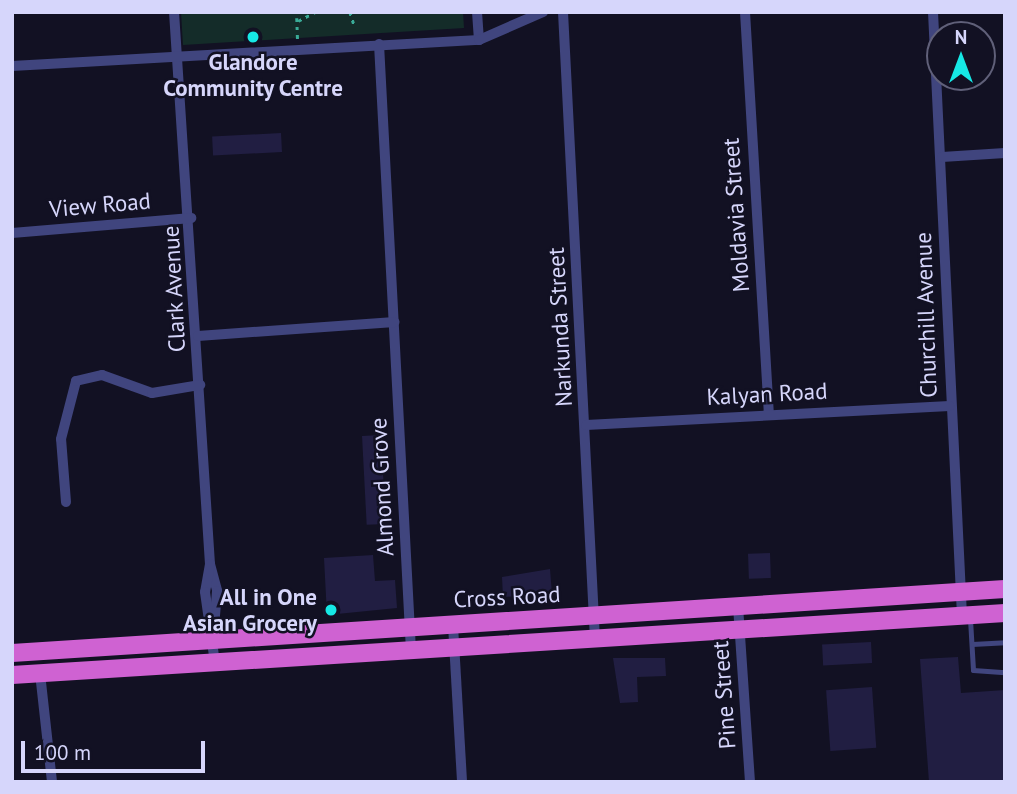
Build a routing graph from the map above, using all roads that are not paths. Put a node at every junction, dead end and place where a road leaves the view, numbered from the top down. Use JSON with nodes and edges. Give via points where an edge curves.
{"nodes":[{"id":1,"x":174,"y":12,"type":"edge"},
{"id":2,"x":477,"y":12,"type":"edge"},
{"id":3,"x":543,"y":12,"type":"edge"},
{"id":4,"x":564,"y":12,"type":"edge"},
{"id":5,"x":744,"y":12,"type":"edge"},
{"id":6,"x":933,"y":12,"type":"edge"},
{"id":7,"x":479,"y":40,"type":"junction"},
{"id":8,"x":379,"y":44,"type":"junction"},
{"id":9,"x":177,"y":52,"type":"junction"},
{"id":10,"x":12,"y":66,"type":"edge"},
{"id":11,"x":1005,"y":153,"type":"edge"},
{"id":12,"x":942,"y":157,"type":"junction"},
{"id":13,"x":191,"y":218,"type":"junction"},
{"id":14,"x":12,"y":233,"type":"edge"},
{"id":15,"x":395,"y":322,"type":"junction"},
{"id":16,"x":198,"y":335,"type":"junction"},
{"id":17,"x":201,"y":385,"type":"junction"},
{"id":18,"x":950,"y":407,"type":"junction"},
{"id":19,"x":769,"y":414,"type":"junction"},
{"id":20,"x":586,"y":425,"type":"junction"},
{"id":21,"x":66,"y":502,"type":"dead end"},
{"id":22,"x":1005,"y":589,"type":"edge"},
{"id":23,"x":961,"y":592,"type":"junction"},
{"id":24,"x":738,"y":606,"type":"junction"},
{"id":25,"x":1005,"y":613,"type":"edge"},
{"id":26,"x":966,"y":616,"type":"junction"},
{"id":27,"x":594,"y":617,"type":"junction"},
{"id":28,"x":453,"y":625,"type":"junction"},
{"id":29,"x":409,"y":627,"type":"junction"},
{"id":30,"x":741,"y":630,"type":"junction"},
{"id":31,"x":595,"y":639,"type":"junction"},
{"id":32,"x":213,"y":640,"type":"junction"},
{"id":33,"x":1005,"y":642,"type":"edge"},
{"id":34,"x":972,"y":644,"type":"junction"},
{"id":35,"x":454,"y":648,"type":"junction"},
{"id":36,"x":411,"y":650,"type":"junction"},
{"id":37,"x":12,"y":653,"type":"edge"},
{"id":38,"x":215,"y":663,"type":"junction"},
{"id":39,"x":1005,"y":671,"type":"edge"},
{"id":40,"x":40,"y":673,"type":"junction"},
{"id":41,"x":12,"y":675,"type":"edge"},
{"id":42,"x":52,"y":782,"type":"edge"},
{"id":43,"x":462,"y":782,"type":"edge"},
{"id":44,"x":750,"y":782,"type":"edge"}],
"edges":[{"from":1,"to":9,"type":"street","name":"Clark Avenue"},
{"from":2,"to":7,"type":"street"},
{"from":3,"to":7,"type":"street"},
{"from":4,"to":20,"type":"street","name":"Narkunda Street"},
{"from":5,"to":19,"type":"street","name":"Moldavia Street"},
{"from":6,"to":12,"type":"street","name":"Churchill Avenue"},
{"from":7,"to":8,"type":"street"},
{"from":8,"to":9,"type":"street"},
{"from":8,"to":15,"type":"street","name":"Almond Grove"},
{"from":9,"to":10,"type":"street"},
{"from":9,"to":13,"type":"street","name":"Clark Avenue"},
{"from":11,"to":12,"type":"street"},
{"from":12,"to":18,"type":"street","name":"Churchill Avenue"},
{"from":13,"to":14,"type":"street","name":"View Road"},
{"from":13,"to":16,"type":"street","name":"Clark Avenue"},
{"from":15,"to":16,"type":"street"},
{"from":15,"to":29,"type":"street","name":"Almond Grove"},
{"from":16,"to":17,"type":"street","name":"Clark Avenue"},
{"from":17,"to":21,"type":"street","via":[[152,393],[102,374],[76,381],[61,439]]},
{"from":17,"to":32,"type":"street","name":"Clark Avenue","via":[[210,564],[205,592]]},
{"from":18,"to":19,"type":"street","name":"Kalyan Road"},
{"from":18,"to":23,"type":"street","name":"Churchill Avenue"},
{"from":19,"to":20,"type":"street","name":"Kalyan Road"},
{"from":20,"to":27,"type":"street","name":"Narkunda Street"},
{"from":22,"to":23,"type":"highway","name":"Cross Road"},
{"from":23,"to":24,"type":"highway","name":"Cross Road"},
{"from":23,"to":26,"type":"street","name":"Churchill Avenue"},
{"from":24,"to":27,"type":"highway","name":"Cross Road"},
{"from":24,"to":30,"type":"street","name":"Pine Street"},
{"from":25,"to":26,"type":"highway","name":"Cross Road"},
{"from":26,"to":30,"type":"highway","name":"Cross Road"},
{"from":26,"to":34,"type":"lane"},
{"from":27,"to":28,"type":"highway","name":"Cross Road"},
{"from":27,"to":31,"type":"street","name":"Narkunda Street"},
{"from":28,"to":29,"type":"highway","name":"Cross Road"},
{"from":28,"to":35,"type":"street"},
{"from":29,"to":32,"type":"highway","name":"Cross Road"},
{"from":29,"to":36,"type":"street","name":"Almond Grove"},
{"from":30,"to":31,"type":"highway","name":"Cross Road"},
{"from":30,"to":44,"type":"street","name":"Pine Street"},
{"from":31,"to":35,"type":"highway","name":"Cross Road"},
{"from":32,"to":37,"type":"highway","name":"Cross Road"},
{"from":32,"to":38,"type":"street","name":"Clark Avenue"},
{"from":33,"to":34,"type":"lane"},
{"from":34,"to":39,"type":"lane","via":[[973,670]]},
{"from":35,"to":36,"type":"highway","name":"Cross Road"},
{"from":35,"to":43,"type":"street"},
{"from":36,"to":38,"type":"highway","name":"Cross Road"},
{"from":38,"to":40,"type":"highway","name":"Cross Road"},
{"from":40,"to":41,"type":"highway","name":"Cross Road"},
{"from":40,"to":42,"type":"street"}]}
